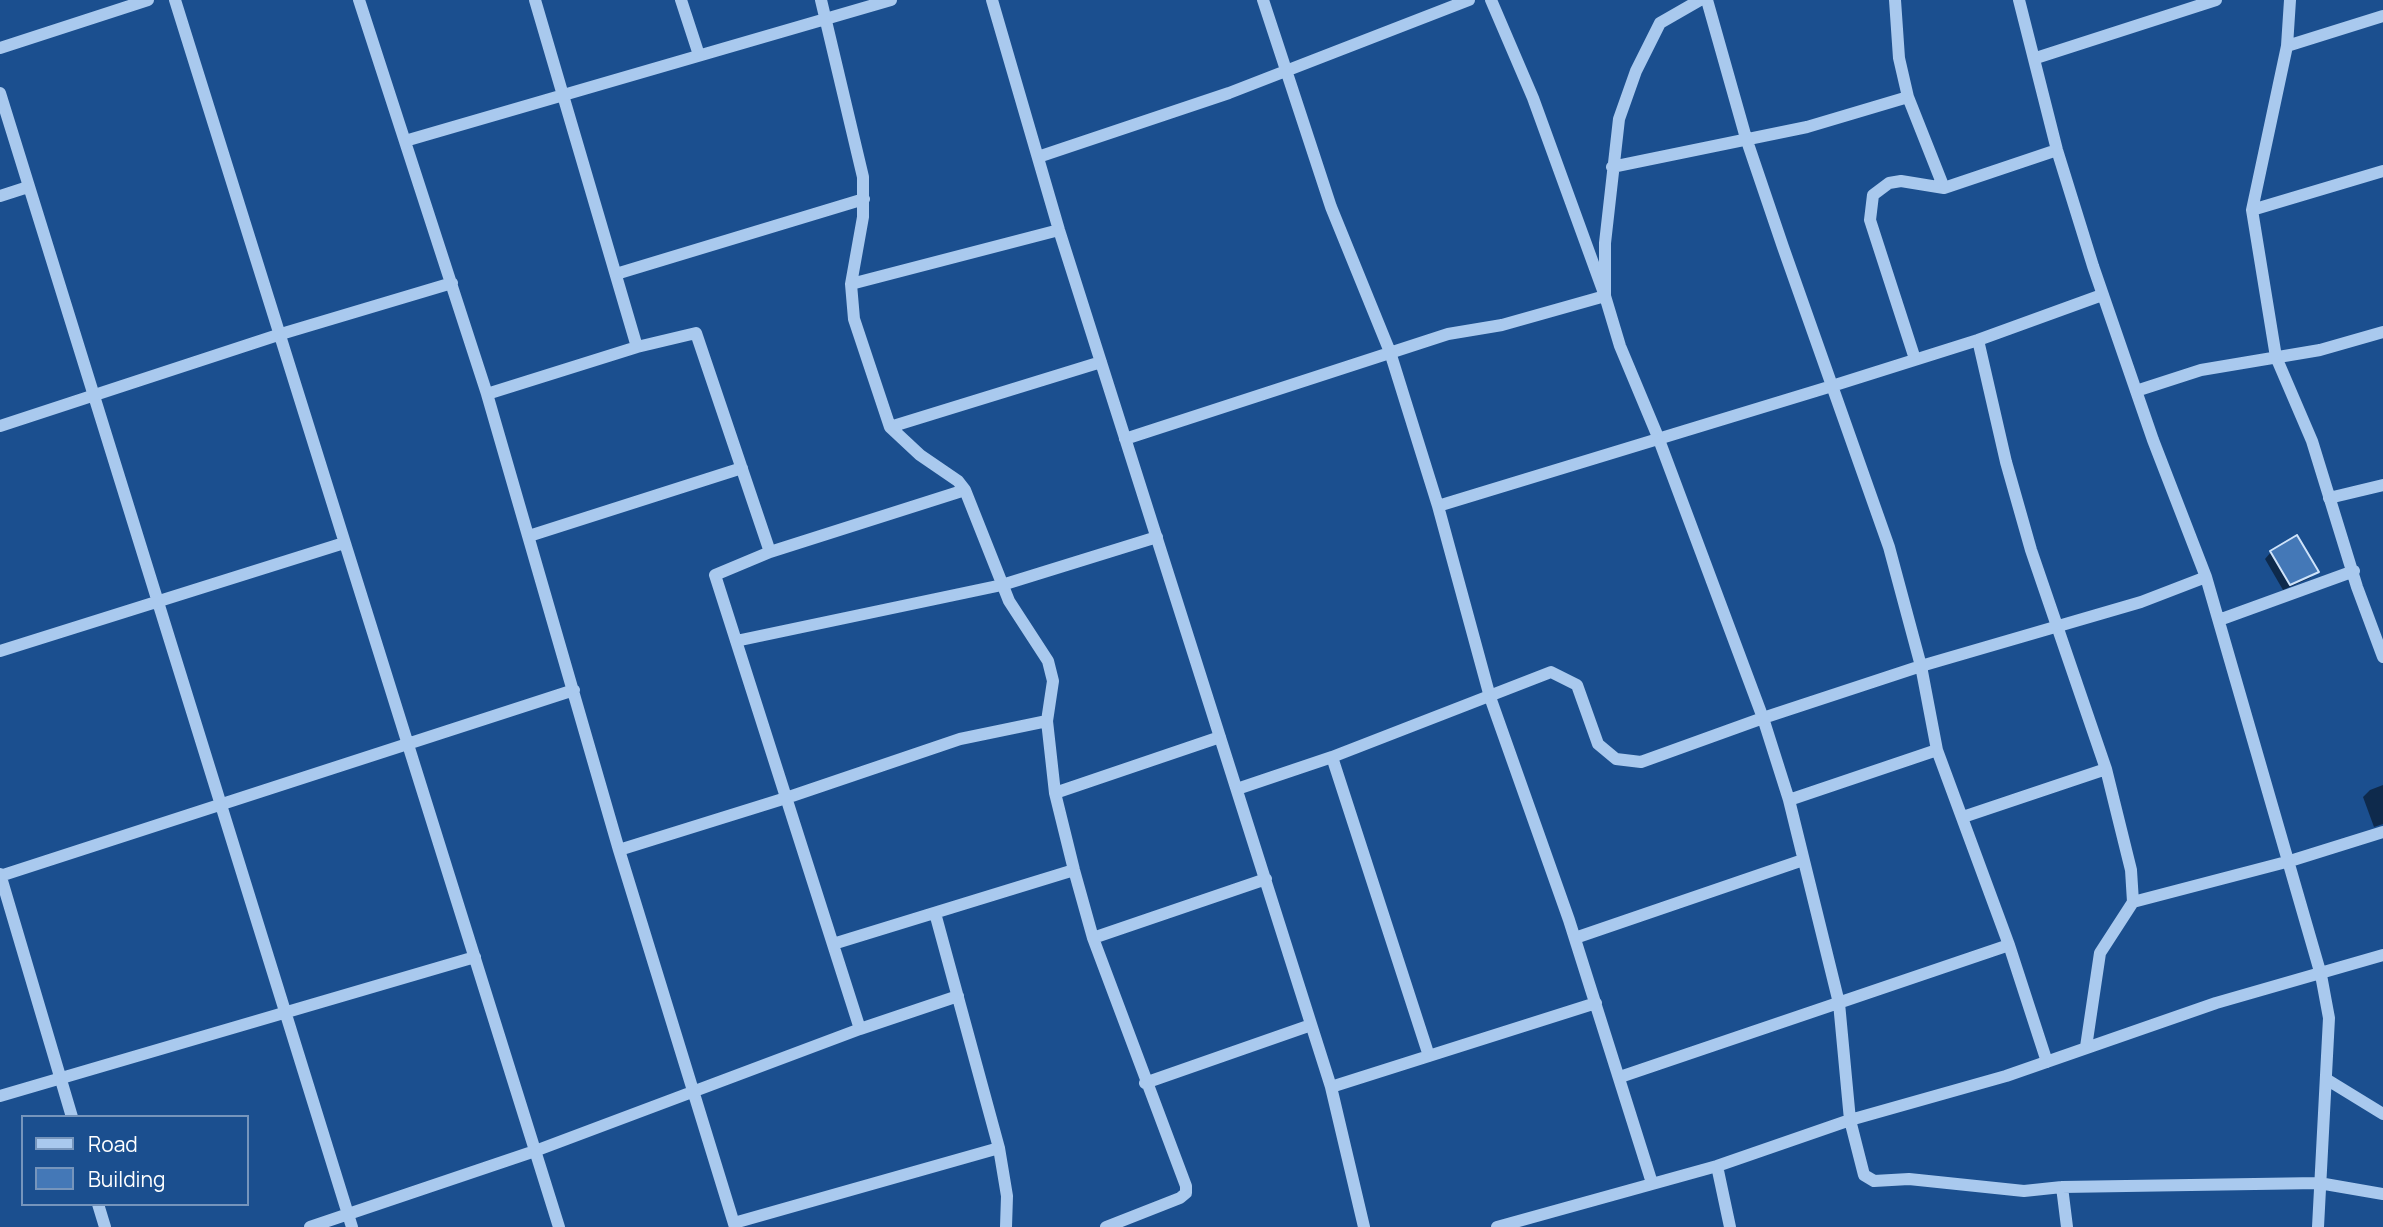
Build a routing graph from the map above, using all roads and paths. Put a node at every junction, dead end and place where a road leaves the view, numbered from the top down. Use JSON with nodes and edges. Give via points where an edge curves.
{"nodes":[{"id":1,"x":148,"y":0,"type":"edge"},
{"id":2,"x":175,"y":0,"type":"edge"},
{"id":3,"x":359,"y":0,"type":"edge"},
{"id":4,"x":535,"y":0,"type":"edge"},
{"id":5,"x":681,"y":0,"type":"edge"},
{"id":6,"x":821,"y":0,"type":"edge"},
{"id":7,"x":891,"y":0,"type":"edge"},
{"id":8,"x":992,"y":0,"type":"edge"},
{"id":9,"x":1263,"y":0,"type":"edge"},
{"id":10,"x":1469,"y":0,"type":"edge"},
{"id":11,"x":1491,"y":0,"type":"edge"},
{"id":12,"x":1699,"y":0,"type":"edge"},
{"id":13,"x":1707,"y":0,"type":"edge"},
{"id":14,"x":1895,"y":0,"type":"edge"},
{"id":15,"x":2019,"y":0,"type":"edge"},
{"id":16,"x":2216,"y":0,"type":"edge"},
{"id":17,"x":2290,"y":0,"type":"edge"},
{"id":18,"x":2383,"y":16,"type":"edge"},
{"id":19,"x":827,"y":18,"type":"junction"},
{"id":20,"x":2287,"y":46,"type":"junction"},
{"id":21,"x":0,"y":48,"type":"edge"},
{"id":22,"x":699,"y":55,"type":"junction"},
{"id":23,"x":2036,"y":58,"type":"junction"},
{"id":24,"x":1287,"y":70,"type":"junction"},
{"id":25,"x":0,"y":93,"type":"edge"},
{"id":26,"x":562,"y":96,"type":"junction"},
{"id":27,"x":1908,"y":97,"type":"junction"},
{"id":28,"x":1746,"y":138,"type":"junction"},
{"id":29,"x":405,"y":141,"type":"junction"},
{"id":30,"x":2057,"y":150,"type":"junction"},
{"id":31,"x":1038,"y":156,"type":"junction"},
{"id":32,"x":1612,"y":167,"type":"junction"},
{"id":33,"x":2383,"y":171,"type":"edge"},
{"id":34,"x":28,"y":187,"type":"junction"},
{"id":35,"x":1944,"y":188,"type":"junction"},
{"id":36,"x":0,"y":196,"type":"edge"},
{"id":37,"x":864,"y":200,"type":"junction"},
{"id":38,"x":2252,"y":211,"type":"junction"},
{"id":39,"x":1059,"y":230,"type":"junction"},
{"id":40,"x":616,"y":274,"type":"junction"},
{"id":41,"x":452,"y":284,"type":"junction"},
{"id":42,"x":851,"y":284,"type":"junction"},
{"id":43,"x":2102,"y":295,"type":"junction"},
{"id":44,"x":1605,"y":296,"type":"junction"},
{"id":45,"x":2383,"y":332,"type":"edge"},
{"id":46,"x":281,"y":334,"type":"junction"},
{"id":47,"x":1978,"y":340,"type":"junction"},
{"id":48,"x":637,"y":347,"type":"junction"},
{"id":49,"x":1390,"y":352,"type":"junction"},
{"id":50,"x":2276,"y":357,"type":"junction"},
{"id":51,"x":1915,"y":359,"type":"junction"},
{"id":52,"x":1101,"y":362,"type":"junction"},
{"id":53,"x":1832,"y":386,"type":"junction"},
{"id":54,"x":2136,"y":391,"type":"junction"},
{"id":55,"x":487,"y":394,"type":"junction"},
{"id":56,"x":96,"y":397,"type":"junction"},
{"id":57,"x":0,"y":426,"type":"edge"},
{"id":58,"x":890,"y":427,"type":"junction"},
{"id":59,"x":1658,"y":437,"type":"junction"},
{"id":60,"x":1125,"y":439,"type":"junction"},
{"id":61,"x":742,"y":468,"type":"junction"},
{"id":62,"x":2383,"y":485,"type":"edge"},
{"id":63,"x":965,"y":491,"type":"junction"},
{"id":64,"x":2329,"y":498,"type":"junction"},
{"id":65,"x":1438,"y":506,"type":"junction"},
{"id":66,"x":529,"y":536,"type":"junction"},
{"id":67,"x":1157,"y":537,"type":"junction"},
{"id":68,"x":344,"y":543,"type":"junction"},
{"id":69,"x":770,"y":552,"type":"junction"},
{"id":70,"x":2354,"y":571,"type":"junction"},
{"id":71,"x":2206,"y":577,"type":"junction"},
{"id":72,"x":1002,"y":585,"type":"junction"},
{"id":73,"x":160,"y":600,"type":"junction"},
{"id":74,"x":2218,"y":620,"type":"junction"},
{"id":75,"x":2056,"y":625,"type":"junction"},
{"id":76,"x":2379,"y":633,"type":"edge"},
{"id":77,"x":736,"y":642,"type":"junction"},
{"id":78,"x":0,"y":651,"type":"edge"},
{"id":79,"x":2383,"y":657,"type":"edge"},
{"id":80,"x":1921,"y":666,"type":"junction"},
{"id":81,"x":574,"y":690,"type":"junction"},
{"id":82,"x":1490,"y":697,"type":"junction"},
{"id":83,"x":1763,"y":718,"type":"junction"},
{"id":84,"x":1047,"y":721,"type":"junction"},
{"id":85,"x":1220,"y":737,"type":"junction"},
{"id":86,"x":410,"y":743,"type":"junction"},
{"id":87,"x":1937,"y":750,"type":"junction"},
{"id":88,"x":1332,"y":757,"type":"junction"},
{"id":89,"x":2106,"y":769,"type":"junction"},
{"id":90,"x":1237,"y":789,"type":"junction"},
{"id":91,"x":1055,"y":793,"type":"junction"},
{"id":92,"x":786,"y":798,"type":"junction"},
{"id":93,"x":1789,"y":800,"type":"junction"},
{"id":94,"x":222,"y":804,"type":"junction"},
{"id":95,"x":1963,"y":817,"type":"junction"},
{"id":96,"x":2383,"y":832,"type":"edge"},
{"id":97,"x":619,"y":850,"type":"junction"},
{"id":98,"x":1803,"y":860,"type":"junction"},
{"id":99,"x":2290,"y":861,"type":"junction"},
{"id":100,"x":1074,"y":870,"type":"junction"},
{"id":101,"x":0,"y":875,"type":"edge"},
{"id":102,"x":1266,"y":880,"type":"junction"},
{"id":103,"x":2133,"y":902,"type":"junction"},
{"id":104,"x":935,"y":912,"type":"junction"},
{"id":105,"x":1093,"y":938,"type":"junction"},
{"id":106,"x":1575,"y":938,"type":"junction"},
{"id":107,"x":833,"y":944,"type":"junction"},
{"id":108,"x":2009,"y":945,"type":"junction"},
{"id":109,"x":2383,"y":955,"type":"edge"},
{"id":110,"x":475,"y":957,"type":"junction"},
{"id":111,"x":2321,"y":975,"type":"junction"},
{"id":112,"x":958,"y":996,"type":"junction"},
{"id":113,"x":1596,"y":1003,"type":"junction"},
{"id":114,"x":1839,"y":1003,"type":"junction"},
{"id":115,"x":288,"y":1012,"type":"junction"},
{"id":116,"x":1311,"y":1025,"type":"junction"},
{"id":117,"x":860,"y":1029,"type":"junction"},
{"id":118,"x":2086,"y":1047,"type":"junction"},
{"id":119,"x":1429,"y":1056,"type":"junction"},
{"id":120,"x":2047,"y":1062,"type":"junction"},
{"id":121,"x":1619,"y":1077,"type":"junction"},
{"id":122,"x":61,"y":1078,"type":"junction"},
{"id":123,"x":2326,"y":1079,"type":"junction"},
{"id":124,"x":1145,"y":1083,"type":"junction"},
{"id":125,"x":1331,"y":1087,"type":"junction"},
{"id":126,"x":694,"y":1094,"type":"junction"},
{"id":127,"x":0,"y":1096,"type":"edge"},
{"id":128,"x":2383,"y":1114,"type":"edge"},
{"id":129,"x":71,"y":1115,"type":"edge"},
{"id":130,"x":1850,"y":1120,"type":"junction"},
{"id":131,"x":999,"y":1149,"type":"junction"},
{"id":132,"x":534,"y":1151,"type":"junction"},
{"id":133,"x":1717,"y":1166,"type":"junction"},
{"id":134,"x":1652,"y":1183,"type":"junction"},
{"id":135,"x":2319,"y":1184,"type":"junction"},
{"id":136,"x":2062,"y":1187,"type":"junction"},
{"id":137,"x":2383,"y":1194,"type":"edge"},
{"id":138,"x":99,"y":1206,"type":"edge"},
{"id":139,"x":347,"y":1213,"type":"junction"},
{"id":140,"x":734,"y":1225,"type":"edge"},
{"id":141,"x":105,"y":1227,"type":"edge"},
{"id":142,"x":310,"y":1227,"type":"edge"},
{"id":143,"x":352,"y":1227,"type":"edge"},
{"id":144,"x":559,"y":1227,"type":"edge"},
{"id":145,"x":1006,"y":1227,"type":"edge"},
{"id":146,"x":1106,"y":1227,"type":"edge"},
{"id":147,"x":1364,"y":1227,"type":"edge"},
{"id":148,"x":1497,"y":1227,"type":"edge"},
{"id":149,"x":1730,"y":1227,"type":"edge"},
{"id":150,"x":2067,"y":1227,"type":"edge"},
{"id":151,"x":2318,"y":1227,"type":"edge"}],
"edges":[{"from":1,"to":21,"type":"street"},
{"from":2,"to":46,"type":"street"},
{"from":3,"to":29,"type":"street"},
{"from":4,"to":26,"type":"street"},
{"from":5,"to":22,"type":"street"},
{"from":6,"to":19,"type":"street"},
{"from":7,"to":19,"type":"street"},
{"from":8,"to":31,"type":"street"},
{"from":9,"to":24,"type":"street"},
{"from":10,"to":24,"type":"street"},
{"from":11,"to":44,"type":"street","via":[[1533,98]]},
{"from":12,"to":32,"type":"street","via":[[1660,23],[1619,119]]},
{"from":13,"to":28,"type":"street"},
{"from":14,"to":27,"type":"street","via":[[1899,58]]},
{"from":15,"to":23,"type":"street"},
{"from":16,"to":23,"type":"street"},
{"from":17,"to":20,"type":"street"},
{"from":18,"to":20,"type":"street"},
{"from":19,"to":22,"type":"street"},
{"from":19,"to":37,"type":"street","via":[[858,150]]},
{"from":20,"to":38,"type":"street"},
{"from":22,"to":26,"type":"street"},
{"from":23,"to":30,"type":"street"},
{"from":24,"to":31,"type":"street"},
{"from":24,"to":49,"type":"street","via":[[1331,207]]},
{"from":25,"to":34,"type":"street"},
{"from":26,"to":29,"type":"street"},
{"from":26,"to":40,"type":"street"},
{"from":27,"to":28,"type":"street","via":[[1807,127]]},
{"from":27,"to":35,"type":"street"},
{"from":28,"to":32,"type":"street"},
{"from":28,"to":53,"type":"street"},
{"from":29,"to":41,"type":"street"},
{"from":30,"to":35,"type":"street"},
{"from":30,"to":43,"type":"street"},
{"from":31,"to":39,"type":"street"},
{"from":32,"to":44,"type":"street"},
{"from":33,"to":38,"type":"street"},
{"from":34,"to":36,"type":"street"},
{"from":34,"to":56,"type":"street"},
{"from":35,"to":51,"type":"street","via":[[1901,181],[1882,186],[1871,200],[1870,220]]},
{"from":37,"to":40,"type":"street"},
{"from":37,"to":42,"type":"street"},
{"from":38,"to":50,"type":"street"},
{"from":39,"to":42,"type":"street"},
{"from":39,"to":52,"type":"street"},
{"from":40,"to":48,"type":"street"},
{"from":41,"to":46,"type":"street"},
{"from":41,"to":55,"type":"street"},
{"from":42,"to":58,"type":"street","via":[[854,319]]},
{"from":43,"to":47,"type":"street"},
{"from":43,"to":54,"type":"street"},
{"from":44,"to":49,"type":"street"},
{"from":44,"to":59,"type":"street","via":[[1620,346]]},
{"from":45,"to":50,"type":"street"},
{"from":46,"to":56,"type":"street"},
{"from":46,"to":68,"type":"street"},
{"from":47,"to":51,"type":"street"},
{"from":47,"to":75,"type":"street","via":[[2006,462]]},
{"from":48,"to":55,"type":"street"},
{"from":48,"to":61,"type":"street","via":[[696,333]]},
{"from":49,"to":60,"type":"street"},
{"from":49,"to":65,"type":"street"},
{"from":50,"to":54,"type":"street","via":[[2201,370]]},
{"from":50,"to":64,"type":"street","via":[[2312,441]]},
{"from":51,"to":53,"type":"street"},
{"from":52,"to":58,"type":"street"},
{"from":52,"to":60,"type":"street"},
{"from":53,"to":59,"type":"street"},
{"from":53,"to":80,"type":"street","via":[[1889,547]]},
{"from":54,"to":71,"type":"street"},
{"from":55,"to":66,"type":"street"},
{"from":56,"to":57,"type":"street"},
{"from":56,"to":73,"type":"street"},
{"from":58,"to":63,"type":"street"},
{"from":59,"to":65,"type":"street"},
{"from":59,"to":83,"type":"street"},
{"from":60,"to":67,"type":"street"},
{"from":61,"to":66,"type":"street"},
{"from":61,"to":69,"type":"street"},
{"from":62,"to":64,"type":"street"},
{"from":63,"to":69,"type":"street"},
{"from":63,"to":72,"type":"street"},
{"from":64,"to":70,"type":"street"},
{"from":65,"to":82,"type":"street"},
{"from":66,"to":81,"type":"street"},
{"from":67,"to":72,"type":"street"},
{"from":67,"to":85,"type":"street"},
{"from":68,"to":73,"type":"street"},
{"from":68,"to":86,"type":"street"},
{"from":69,"to":77,"type":"street","via":[[716,573]]},
{"from":70,"to":74,"type":"street"},
{"from":70,"to":76,"type":"street"},
{"from":71,"to":74,"type":"street"},
{"from":71,"to":75,"type":"street","via":[[2141,602]]},
{"from":72,"to":77,"type":"street"},
{"from":72,"to":84,"type":"street","via":[[1048,662],[1054,694]]},
{"from":73,"to":78,"type":"street"},
{"from":73,"to":94,"type":"street"},
{"from":74,"to":99,"type":"street"},
{"from":75,"to":80,"type":"street"},
{"from":75,"to":89,"type":"street"},
{"from":76,"to":79,"type":"street"},
{"from":77,"to":92,"type":"street"},
{"from":80,"to":83,"type":"street"},
{"from":80,"to":87,"type":"street"},
{"from":81,"to":86,"type":"street"},
{"from":81,"to":97,"type":"street"},
{"from":82,"to":83,"type":"street","via":[[1551,672],[1577,685],[1598,744],[1616,760],[1641,762]]},
{"from":82,"to":88,"type":"street"},
{"from":82,"to":106,"type":"street"},
{"from":83,"to":93,"type":"street"},
{"from":84,"to":91,"type":"street"},
{"from":84,"to":92,"type":"street","via":[[960,739]]},
{"from":85,"to":90,"type":"street"},
{"from":85,"to":91,"type":"street"},
{"from":86,"to":94,"type":"street"},
{"from":86,"to":110,"type":"street"},
{"from":87,"to":93,"type":"street"},
{"from":87,"to":95,"type":"street"},
{"from":88,"to":90,"type":"street"},
{"from":88,"to":119,"type":"street"},
{"from":89,"to":95,"type":"street"},
{"from":89,"to":103,"type":"street","via":[[2131,870]]},
{"from":90,"to":102,"type":"street"},
{"from":91,"to":100,"type":"street"},
{"from":92,"to":97,"type":"street"},
{"from":92,"to":107,"type":"street"},
{"from":93,"to":98,"type":"street"},
{"from":94,"to":101,"type":"street"},
{"from":94,"to":115,"type":"street"},
{"from":95,"to":108,"type":"street"},
{"from":96,"to":99,"type":"street"},
{"from":97,"to":126,"type":"street"},
{"from":98,"to":106,"type":"street"},
{"from":98,"to":114,"type":"street"},
{"from":99,"to":103,"type":"street"},
{"from":99,"to":111,"type":"street"},
{"from":100,"to":104,"type":"street"},
{"from":100,"to":105,"type":"street"},
{"from":101,"to":122,"type":"street"},
{"from":102,"to":105,"type":"street"},
{"from":102,"to":116,"type":"street"},
{"from":103,"to":118,"type":"street","via":[[2100,953]]},
{"from":104,"to":107,"type":"street"},
{"from":104,"to":112,"type":"street"},
{"from":105,"to":124,"type":"street"},
{"from":106,"to":113,"type":"street"},
{"from":107,"to":117,"type":"street"},
{"from":108,"to":114,"type":"street"},
{"from":108,"to":120,"type":"street"},
{"from":109,"to":111,"type":"street"},
{"from":110,"to":115,"type":"street"},
{"from":110,"to":132,"type":"street"},
{"from":111,"to":118,"type":"street","via":[[2216,1003]]},
{"from":111,"to":123,"type":"street","via":[[2329,1018]]},
{"from":112,"to":117,"type":"street"},
{"from":112,"to":131,"type":"street"},
{"from":113,"to":119,"type":"street"},
{"from":113,"to":121,"type":"street"},
{"from":114,"to":121,"type":"street"},
{"from":114,"to":130,"type":"street"},
{"from":115,"to":122,"type":"street"},
{"from":115,"to":139,"type":"street"},
{"from":116,"to":124,"type":"street"},
{"from":116,"to":125,"type":"street"},
{"from":117,"to":126,"type":"street"},
{"from":118,"to":120,"type":"street"},
{"from":119,"to":125,"type":"street"},
{"from":120,"to":130,"type":"street"},
{"from":121,"to":134,"type":"street"},
{"from":122,"to":127,"type":"street"},
{"from":122,"to":129,"type":"street"},
{"from":123,"to":128,"type":"street"},
{"from":123,"to":135,"type":"street"},
{"from":124,"to":146,"type":"street","via":[[1185,1193]]},
{"from":125,"to":147,"type":"street"},
{"from":126,"to":132,"type":"street"},
{"from":126,"to":140,"type":"street"},
{"from":130,"to":133,"type":"street"},
{"from":130,"to":136,"type":"street","via":[[1864,1175],[1874,1181],[1909,1179],[2024,1191]]},
{"from":131,"to":140,"type":"street"},
{"from":131,"to":145,"type":"street","via":[[1007,1196]]},
{"from":132,"to":139,"type":"street"},
{"from":132,"to":144,"type":"street"},
{"from":133,"to":134,"type":"street"},
{"from":133,"to":149,"type":"street"},
{"from":134,"to":148,"type":"street"},
{"from":135,"to":136,"type":"street"},
{"from":135,"to":137,"type":"street"},
{"from":135,"to":151,"type":"street"},
{"from":136,"to":150,"type":"street"},
{"from":138,"to":141,"type":"street"},
{"from":139,"to":142,"type":"street"},
{"from":139,"to":143,"type":"street"}]}
